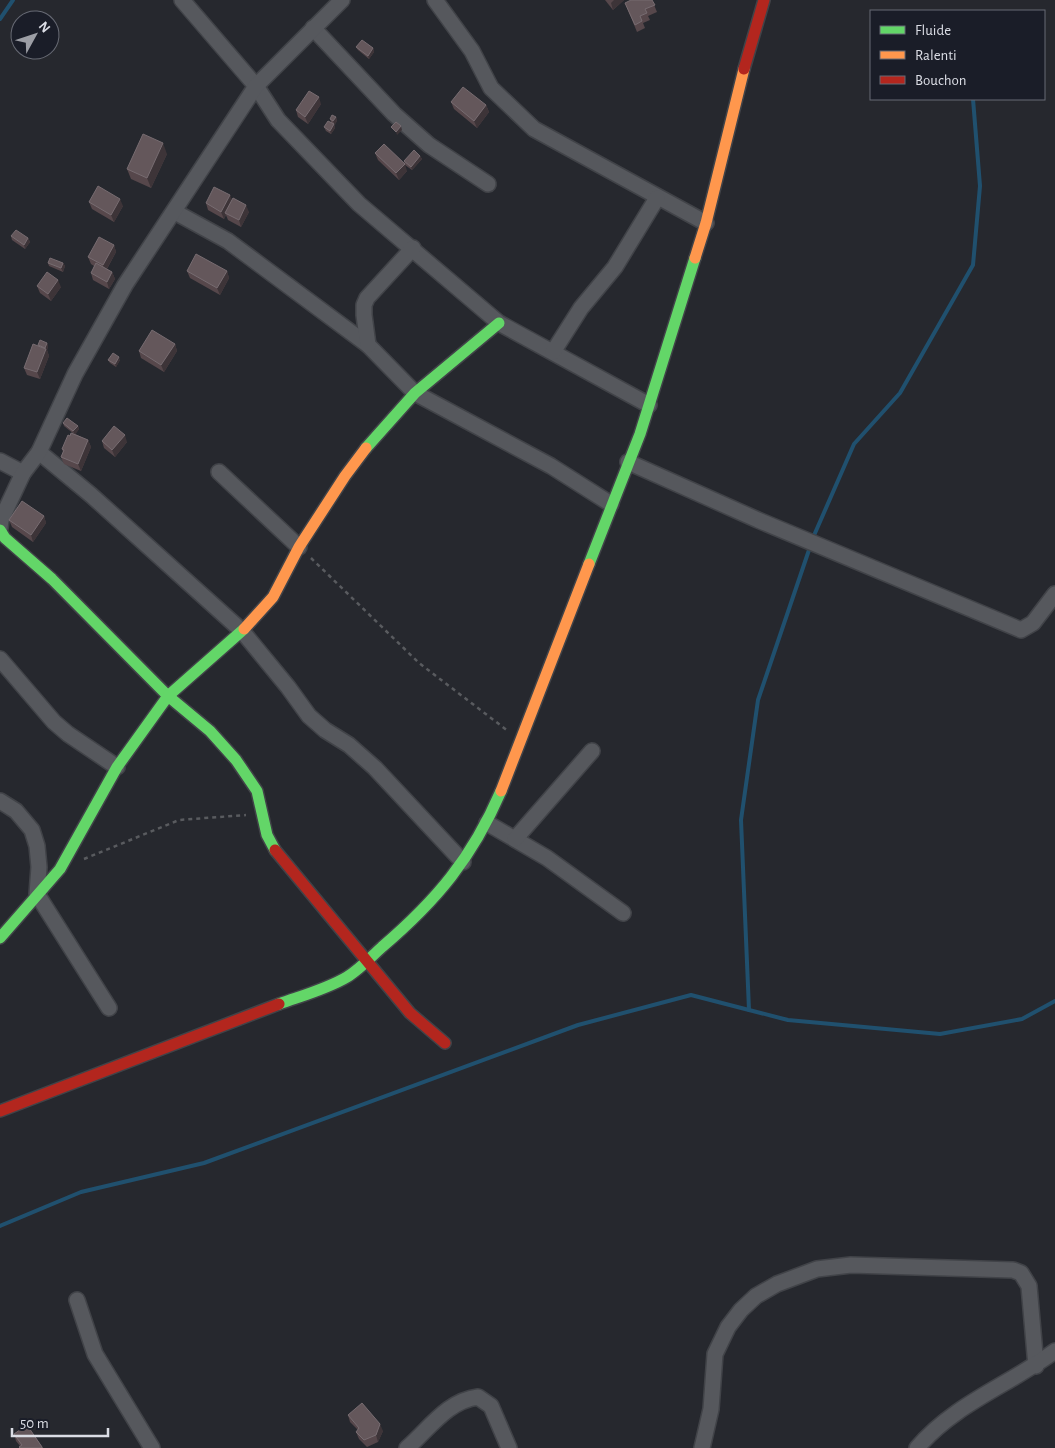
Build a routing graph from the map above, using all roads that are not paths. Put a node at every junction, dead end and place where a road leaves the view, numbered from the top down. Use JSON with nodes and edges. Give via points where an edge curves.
{"nodes":[{"id":1,"x":182,"y":0,"type":"edge"},
{"id":2,"x":342,"y":0,"type":"edge"},
{"id":3,"x":435,"y":0,"type":"edge"},
{"id":4,"x":764,"y":0,"type":"edge"},
{"id":5,"x":314,"y":28,"type":"junction"},
{"id":6,"x":256,"y":86,"type":"junction"},
{"id":7,"x":488,"y":184,"type":"dead end"},
{"id":8,"x":657,"y":198,"type":"junction"},
{"id":9,"x":175,"y":212,"type":"junction"},
{"id":10,"x":706,"y":223,"type":"junction"},
{"id":11,"x":413,"y":248,"type":"junction"},
{"id":12,"x":499,"y":323,"type":"junction"},
{"id":13,"x":368,"y":345,"type":"junction"},
{"id":14,"x":553,"y":352,"type":"junction"},
{"id":15,"x":415,"y":393,"type":"junction"},
{"id":16,"x":649,"y":405,"type":"junction"},
{"id":17,"x":39,"y":452,"type":"junction"},
{"id":18,"x":0,"y":461,"type":"edge"},
{"id":19,"x":628,"y":462,"type":"junction"},
{"id":20,"x":219,"y":472,"type":"dead end"},
{"id":21,"x":23,"y":473,"type":"junction"},
{"id":22,"x":611,"y":504,"type":"junction"},
{"id":23,"x":0,"y":529,"type":"edge"},
{"id":24,"x":300,"y":547,"type":"junction"},
{"id":25,"x":1055,"y":594,"type":"edge"},
{"id":26,"x":242,"y":631,"type":"junction"},
{"id":27,"x":0,"y":659,"type":"edge"},
{"id":28,"x":168,"y":696,"type":"junction"},
{"id":29,"x":592,"y":751,"type":"dead end"},
{"id":30,"x":117,"y":767,"type":"junction"},
{"id":31,"x":0,"y":801,"type":"edge"},
{"id":32,"x":487,"y":823,"type":"junction"},
{"id":33,"x":515,"y":839,"type":"junction"},
{"id":34,"x":464,"y":862,"type":"junction"},
{"id":35,"x":37,"y":894,"type":"junction"},
{"id":36,"x":623,"y":913,"type":"dead end"},
{"id":37,"x":0,"y":938,"type":"edge"},
{"id":38,"x":366,"y":962,"type":"junction"},
{"id":39,"x":109,"y":1008,"type":"dead end"},
{"id":40,"x":445,"y":1042,"type":"dead end"},
{"id":41,"x":0,"y":1111,"type":"edge"},
{"id":42,"x":77,"y":1300,"type":"dead end"},
{"id":43,"x":1055,"y":1352,"type":"edge"},
{"id":44,"x":1036,"y":1366,"type":"junction"},
{"id":45,"x":152,"y":1448,"type":"edge"},
{"id":46,"x":408,"y":1448,"type":"edge"},
{"id":47,"x":509,"y":1448,"type":"edge"},
{"id":48,"x":702,"y":1448,"type":"edge"},
{"id":49,"x":917,"y":1448,"type":"edge"}],
"edges":[{"from":1,"to":6,"type":"street"},
{"from":2,"to":5,"type":"street"},
{"from":3,"to":8,"type":"street","via":[[472,51],[491,88],[520,117],[534,129]]},
{"from":4,"to":10,"type":"street"},
{"from":5,"to":6,"type":"street"},
{"from":5,"to":7,"type":"street","via":[[394,114],[429,145]]},
{"from":6,"to":9,"type":"street"},
{"from":6,"to":11,"type":"street","via":[[278,120],[349,195]]},
{"from":8,"to":10,"type":"street"},
{"from":8,"to":14,"type":"street","via":[[615,267],[581,308]]},
{"from":9,"to":13,"type":"street","via":[[228,241]]},
{"from":9,"to":17,"type":"street","via":[[100,327]]},
{"from":10,"to":16,"type":"street"},
{"from":11,"to":12,"type":"street"},
{"from":11,"to":13,"type":"street","via":[[367,298],[364,305]]},
{"from":12,"to":14,"type":"street"},
{"from":12,"to":15,"type":"street"},
{"from":13,"to":15,"type":"street"},
{"from":14,"to":16,"type":"street"},
{"from":15,"to":22,"type":"street","via":[[551,466]]},
{"from":15,"to":24,"type":"street","via":[[379,431],[345,476]]},
{"from":16,"to":19,"type":"street"},
{"from":17,"to":21,"type":"street"},
{"from":17,"to":26,"type":"street","via":[[92,495]]},
{"from":18,"to":21,"type":"street"},
{"from":19,"to":22,"type":"street"},
{"from":19,"to":25,"type":"street","via":[[1021,630],[1034,623]]},
{"from":20,"to":24,"type":"street"},
{"from":21,"to":23,"type":"street"},
{"from":22,"to":32,"type":"street"},
{"from":23,"to":28,"type":"street","via":[[5,538],[52,579]]},
{"from":24,"to":26,"type":"street","via":[[272,597]]},
{"from":26,"to":28,"type":"street"},
{"from":26,"to":34,"type":"street","via":[[309,716],[349,744],[375,768]]},
{"from":27,"to":30,"type":"street","via":[[54,722]]},
{"from":28,"to":30,"type":"street"},
{"from":28,"to":38,"type":"street","via":[[210,731],[236,760],[257,791],[267,835],[275,850]]},
{"from":29,"to":33,"type":"street"},
{"from":30,"to":35,"type":"street","via":[[60,870]]},
{"from":31,"to":35,"type":"street","via":[[16,811],[32,830],[38,860]]},
{"from":32,"to":33,"type":"street"},
{"from":32,"to":34,"type":"street"},
{"from":33,"to":36,"type":"street"},
{"from":34,"to":38,"type":"street","via":[[414,920]]},
{"from":35,"to":37,"type":"street"},
{"from":35,"to":39,"type":"street"},
{"from":38,"to":40,"type":"street","via":[[410,1013]]},
{"from":38,"to":41,"type":"street","via":[[347,977],[289,1001]]},
{"from":42,"to":45,"type":"street","via":[[95,1354]]},
{"from":43,"to":44,"type":"street"},
{"from":44,"to":48,"type":"street","via":[[1029,1286],[1021,1273],[1005,1269],[851,1265],[817,1269],[756,1296],[728,1327],[715,1354],[711,1409]]},
{"from":44,"to":49,"type":"street","via":[[974,1400],[936,1427]]},
{"from":46,"to":47,"type":"street","via":[[440,1414],[465,1399],[478,1397],[491,1406]]}]}
